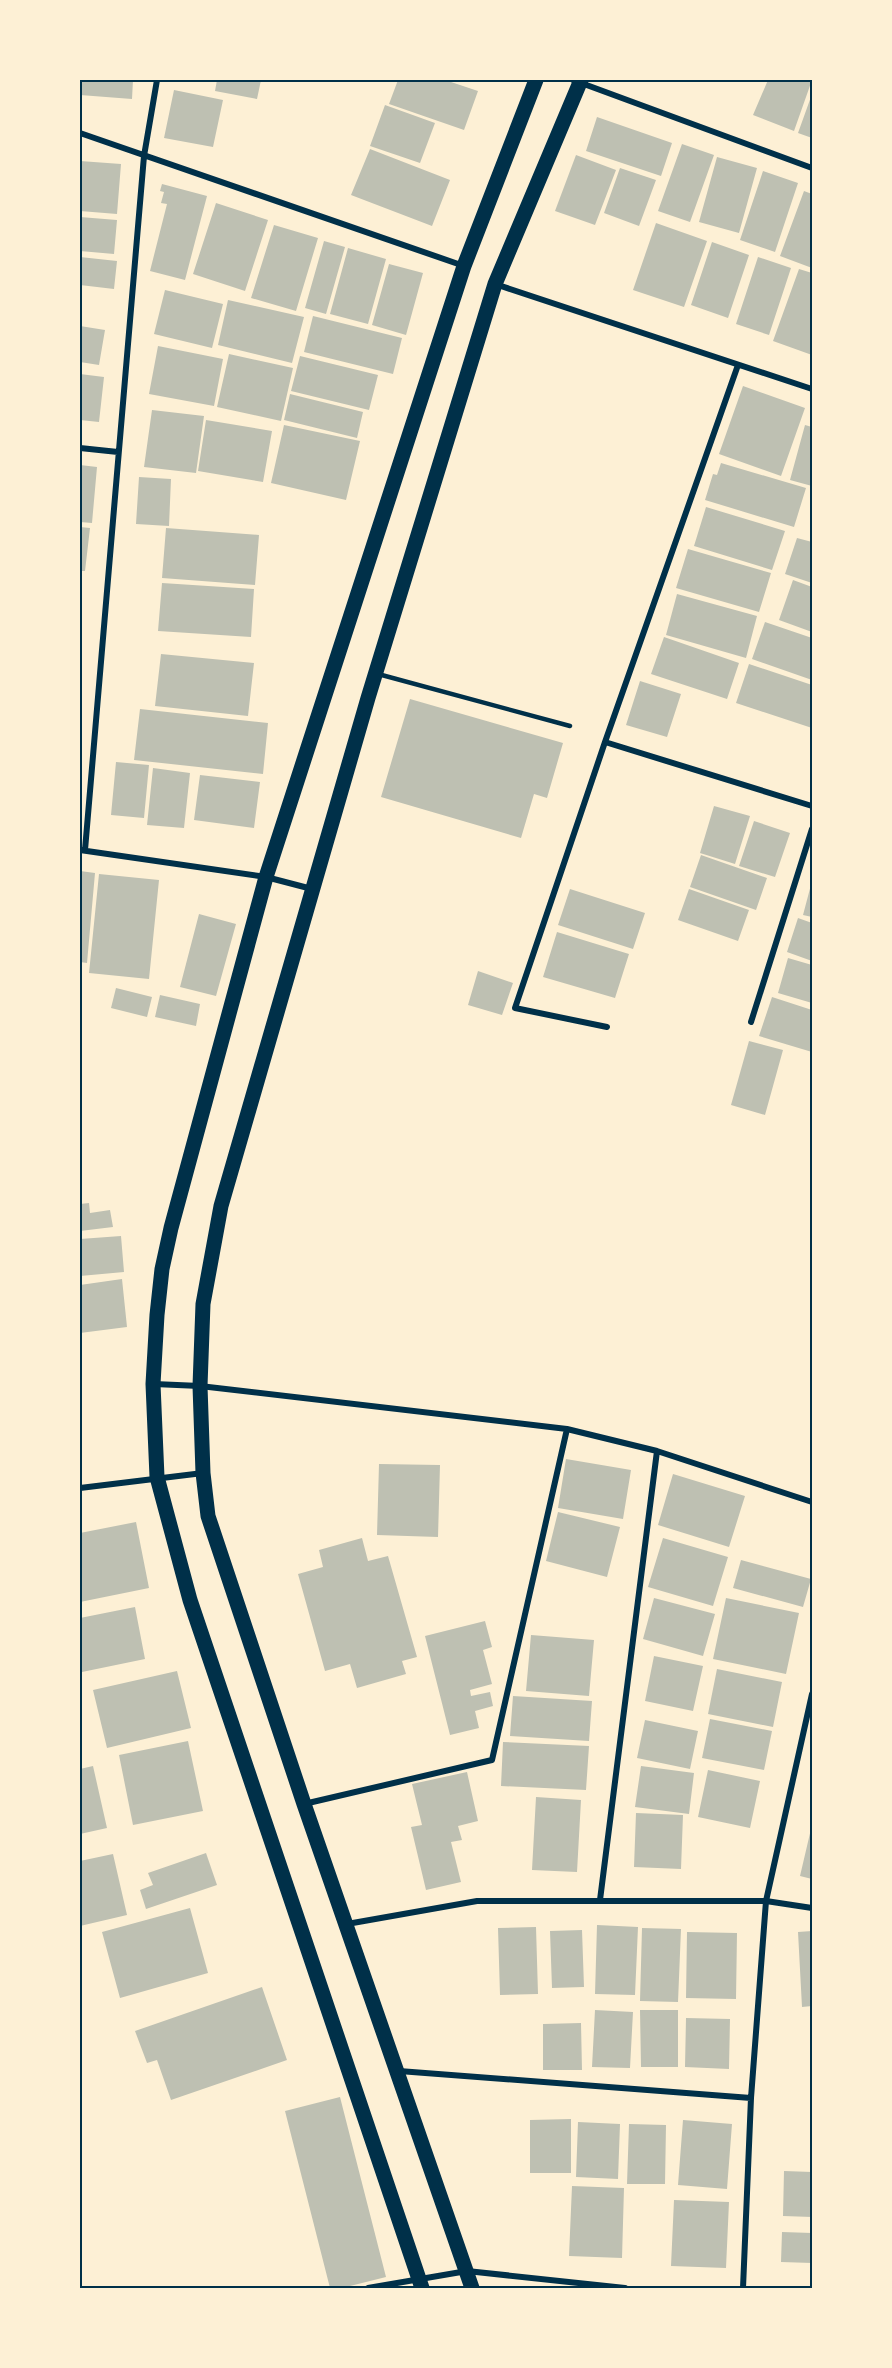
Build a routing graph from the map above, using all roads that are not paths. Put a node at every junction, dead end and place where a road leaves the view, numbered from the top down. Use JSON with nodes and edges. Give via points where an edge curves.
{"nodes":[{"id":1,"x":157,"y":80,"type":"edge"},
{"id":2,"x":536,"y":80,"type":"edge"},
{"id":3,"x":578,"y":81,"type":"edge"},
{"id":4,"x":80,"y":133,"type":"edge"},
{"id":5,"x":144,"y":156,"type":"junction"},
{"id":6,"x":813,"y":168,"type":"edge"},
{"id":7,"x":464,"y":266,"type":"junction"},
{"id":8,"x":495,"y":284,"type":"junction"},
{"id":9,"x":738,"y":365,"type":"junction"},
{"id":10,"x":813,"y":389,"type":"edge"},
{"id":11,"x":80,"y":447,"type":"edge"},
{"id":12,"x":118,"y":452,"type":"junction"},
{"id":13,"x":375,"y":673,"type":"junction"},
{"id":14,"x":570,"y":726,"type":"dead end"},
{"id":15,"x":605,"y":742,"type":"junction"},
{"id":16,"x":813,"y":806,"type":"edge"},
{"id":17,"x":813,"y":829,"type":"edge"},
{"id":18,"x":82,"y":850,"type":"edge"},
{"id":19,"x":266,"y":877,"type":"junction"},
{"id":20,"x":313,"y":889,"type":"junction"},
{"id":21,"x":751,"y":1022,"type":"dead end"},
{"id":22,"x":607,"y":1027,"type":"dead end"},
{"id":23,"x":153,"y":1384,"type":"junction"},
{"id":24,"x":200,"y":1386,"type":"junction"},
{"id":25,"x":567,"y":1429,"type":"junction"},
{"id":26,"x":657,"y":1451,"type":"junction"},
{"id":27,"x":203,"y":1473,"type":"junction"},
{"id":28,"x":158,"y":1477,"type":"junction"},
{"id":29,"x":80,"y":1488,"type":"edge"},
{"id":30,"x":813,"y":1502,"type":"edge"},
{"id":31,"x":813,"y":1694,"type":"edge"},
{"id":32,"x":304,"y":1804,"type":"junction"},
{"id":33,"x":600,"y":1899,"type":"junction"},
{"id":34,"x":766,"y":1901,"type":"junction"},
{"id":35,"x":813,"y":1908,"type":"edge"},
{"id":36,"x":347,"y":1924,"type":"junction"},
{"id":37,"x":395,"y":2071,"type":"junction"},
{"id":38,"x":751,"y":2098,"type":"junction"},
{"id":39,"x":468,"y":2271,"type":"junction"},
{"id":40,"x":420,"y":2284,"type":"edge"},
{"id":41,"x":368,"y":2289,"type":"edge"},
{"id":42,"x":472,"y":2289,"type":"edge"},
{"id":43,"x":625,"y":2289,"type":"edge"},
{"id":44,"x":743,"y":2289,"type":"edge"}],
"edges":[{"from":1,"to":5,"type":"street"},
{"from":2,"to":7,"type":"main road"},
{"from":3,"to":6,"type":"street"},
{"from":3,"to":8,"type":"main road"},
{"from":4,"to":5,"type":"street"},
{"from":5,"to":7,"type":"street"},
{"from":5,"to":12,"type":"street"},
{"from":7,"to":19,"type":"main road"},
{"from":8,"to":9,"type":"street"},
{"from":8,"to":13,"type":"main road"},
{"from":9,"to":10,"type":"street"},
{"from":9,"to":15,"type":"street"},
{"from":11,"to":12,"type":"street"},
{"from":12,"to":18,"type":"street"},
{"from":13,"to":14,"type":"lane"},
{"from":13,"to":20,"type":"main road"},
{"from":15,"to":16,"type":"street"},
{"from":15,"to":22,"type":"street","via":[[515,1008]]},
{"from":17,"to":21,"type":"street"},
{"from":18,"to":19,"type":"street"},
{"from":19,"to":20,"type":"street"},
{"from":19,"to":23,"type":"main road","via":[[171,1228],[158,1303]]},
{"from":20,"to":24,"type":"main road","via":[[221,1206],[203,1304]]},
{"from":23,"to":24,"type":"street"},
{"from":23,"to":28,"type":"main road"},
{"from":24,"to":25,"type":"street"},
{"from":24,"to":27,"type":"main road"},
{"from":25,"to":26,"type":"street"},
{"from":25,"to":32,"type":"street","via":[[492,1760]]},
{"from":26,"to":30,"type":"street"},
{"from":26,"to":33,"type":"street"},
{"from":27,"to":28,"type":"street"},
{"from":27,"to":32,"type":"main road","via":[[208,1516]]},
{"from":28,"to":29,"type":"street"},
{"from":28,"to":40,"type":"main road","via":[[190,1600]]},
{"from":31,"to":34,"type":"street"},
{"from":32,"to":36,"type":"main road"},
{"from":33,"to":34,"type":"street"},
{"from":33,"to":36,"type":"street","via":[[477,1901]]},
{"from":34,"to":35,"type":"street"},
{"from":34,"to":38,"type":"street"},
{"from":36,"to":37,"type":"main road"},
{"from":37,"to":38,"type":"street"},
{"from":37,"to":39,"type":"main road"},
{"from":38,"to":44,"type":"street"},
{"from":39,"to":40,"type":"street"},
{"from":39,"to":42,"type":"main road"},
{"from":39,"to":43,"type":"street"},
{"from":40,"to":41,"type":"street"}]}
